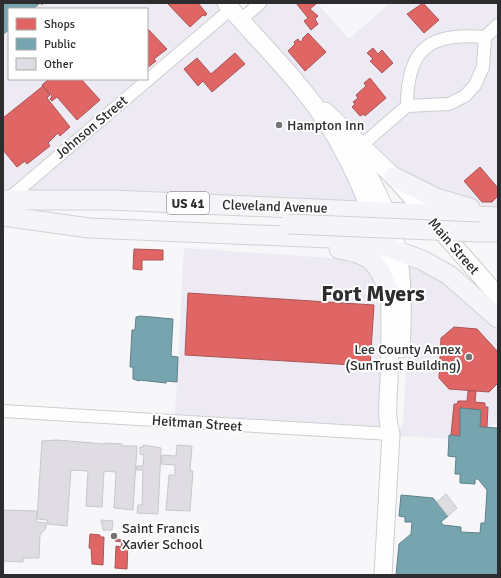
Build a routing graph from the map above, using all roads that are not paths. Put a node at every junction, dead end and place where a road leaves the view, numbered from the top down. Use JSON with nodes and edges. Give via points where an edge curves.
{"nodes":[{"id":1,"x":260,"y":3,"type":"edge"},
{"id":2,"x":233,"y":10,"type":"edge"},
{"id":3,"x":498,"y":25,"type":"edge"},
{"id":4,"x":485,"y":37,"type":"junction"},
{"id":5,"x":307,"y":95,"type":"junction"},
{"id":6,"x":407,"y":106,"type":"junction"},
{"id":7,"x":337,"y":122,"type":"junction"},
{"id":8,"x":362,"y":145,"type":"junction"},
{"id":9,"x":394,"y":177,"type":"junction"},
{"id":10,"x":4,"y":208,"type":"edge"},
{"id":11,"x":377,"y":210,"type":"junction"},
{"id":12,"x":418,"y":213,"type":"junction"},
{"id":13,"x":494,"y":222,"type":"edge"},
{"id":14,"x":232,"y":234,"type":"junction"},
{"id":15,"x":390,"y":244,"type":"junction"},
{"id":16,"x":389,"y":291,"type":"junction"},
{"id":17,"x":498,"y":297,"type":"edge"},
{"id":18,"x":498,"y":318,"type":"edge"},
{"id":19,"x":3,"y":411,"type":"edge"},
{"id":20,"x":391,"y":434,"type":"junction"},
{"id":21,"x":383,"y":575,"type":"edge"}],
"edges":[{"from":1,"to":2,"type":"street","name":"Johnson Street"},
{"from":2,"to":5,"type":"main road"},
{"from":2,"to":10,"type":"street","name":"Johnson Street","via":[[54,158]]},
{"from":3,"to":4,"type":"street"},
{"from":4,"to":6,"type":"street","via":[[483,67],[475,85],[465,96],[449,104]]},
{"from":4,"to":6,"type":"street","via":[[445,37],[427,45],[407,82]]},
{"from":5,"to":7,"type":"main road","name":"Main Street"},
{"from":5,"to":11,"type":"main road"},
{"from":6,"to":8,"type":"street"},
{"from":7,"to":8,"type":"main road","name":"Main Street"},
{"from":7,"to":11,"type":"main road","via":[[365,168]]},
{"from":8,"to":9,"type":"main road","name":"Main Street"},
{"from":9,"to":12,"type":"main road","name":"Main Street"},
{"from":9,"to":13,"type":"main road","via":[[436,198],[488,212]]},
{"from":10,"to":11,"type":"main road","name":"Cleveland Avenue","number":"US 41","via":[[111,200]]},
{"from":10,"to":13,"type":"main road","name":"Cleveland Avenue","number":"US 41","bridge":true,"via":[[290,224]]},
{"from":10,"to":14,"type":"main road","via":[[89,228]]},
{"from":11,"to":12,"type":"main road","name":"Cleveland Avenue","number":"US 41"},
{"from":11,"to":15,"type":"main road"},
{"from":12,"to":13,"type":"main road","name":"Cleveland Avenue","number":"US 41"},
{"from":12,"to":17,"type":"main road","name":"Main Street"},
{"from":14,"to":15,"type":"main road","via":[[330,238]]},
{"from":14,"to":16,"type":"main road","via":[[355,252],[370,258],[380,268]]},
{"from":15,"to":16,"type":"main road"},
{"from":15,"to":18,"type":"main road","via":[[449,275]]},
{"from":15,"to":20,"type":"main road","via":[[402,307],[396,423]]},
{"from":16,"to":20,"type":"main road","via":[[387,421]]},
{"from":19,"to":20,"type":"street","name":"Heitman Street"},
{"from":20,"to":21,"type":"main road"}]}
